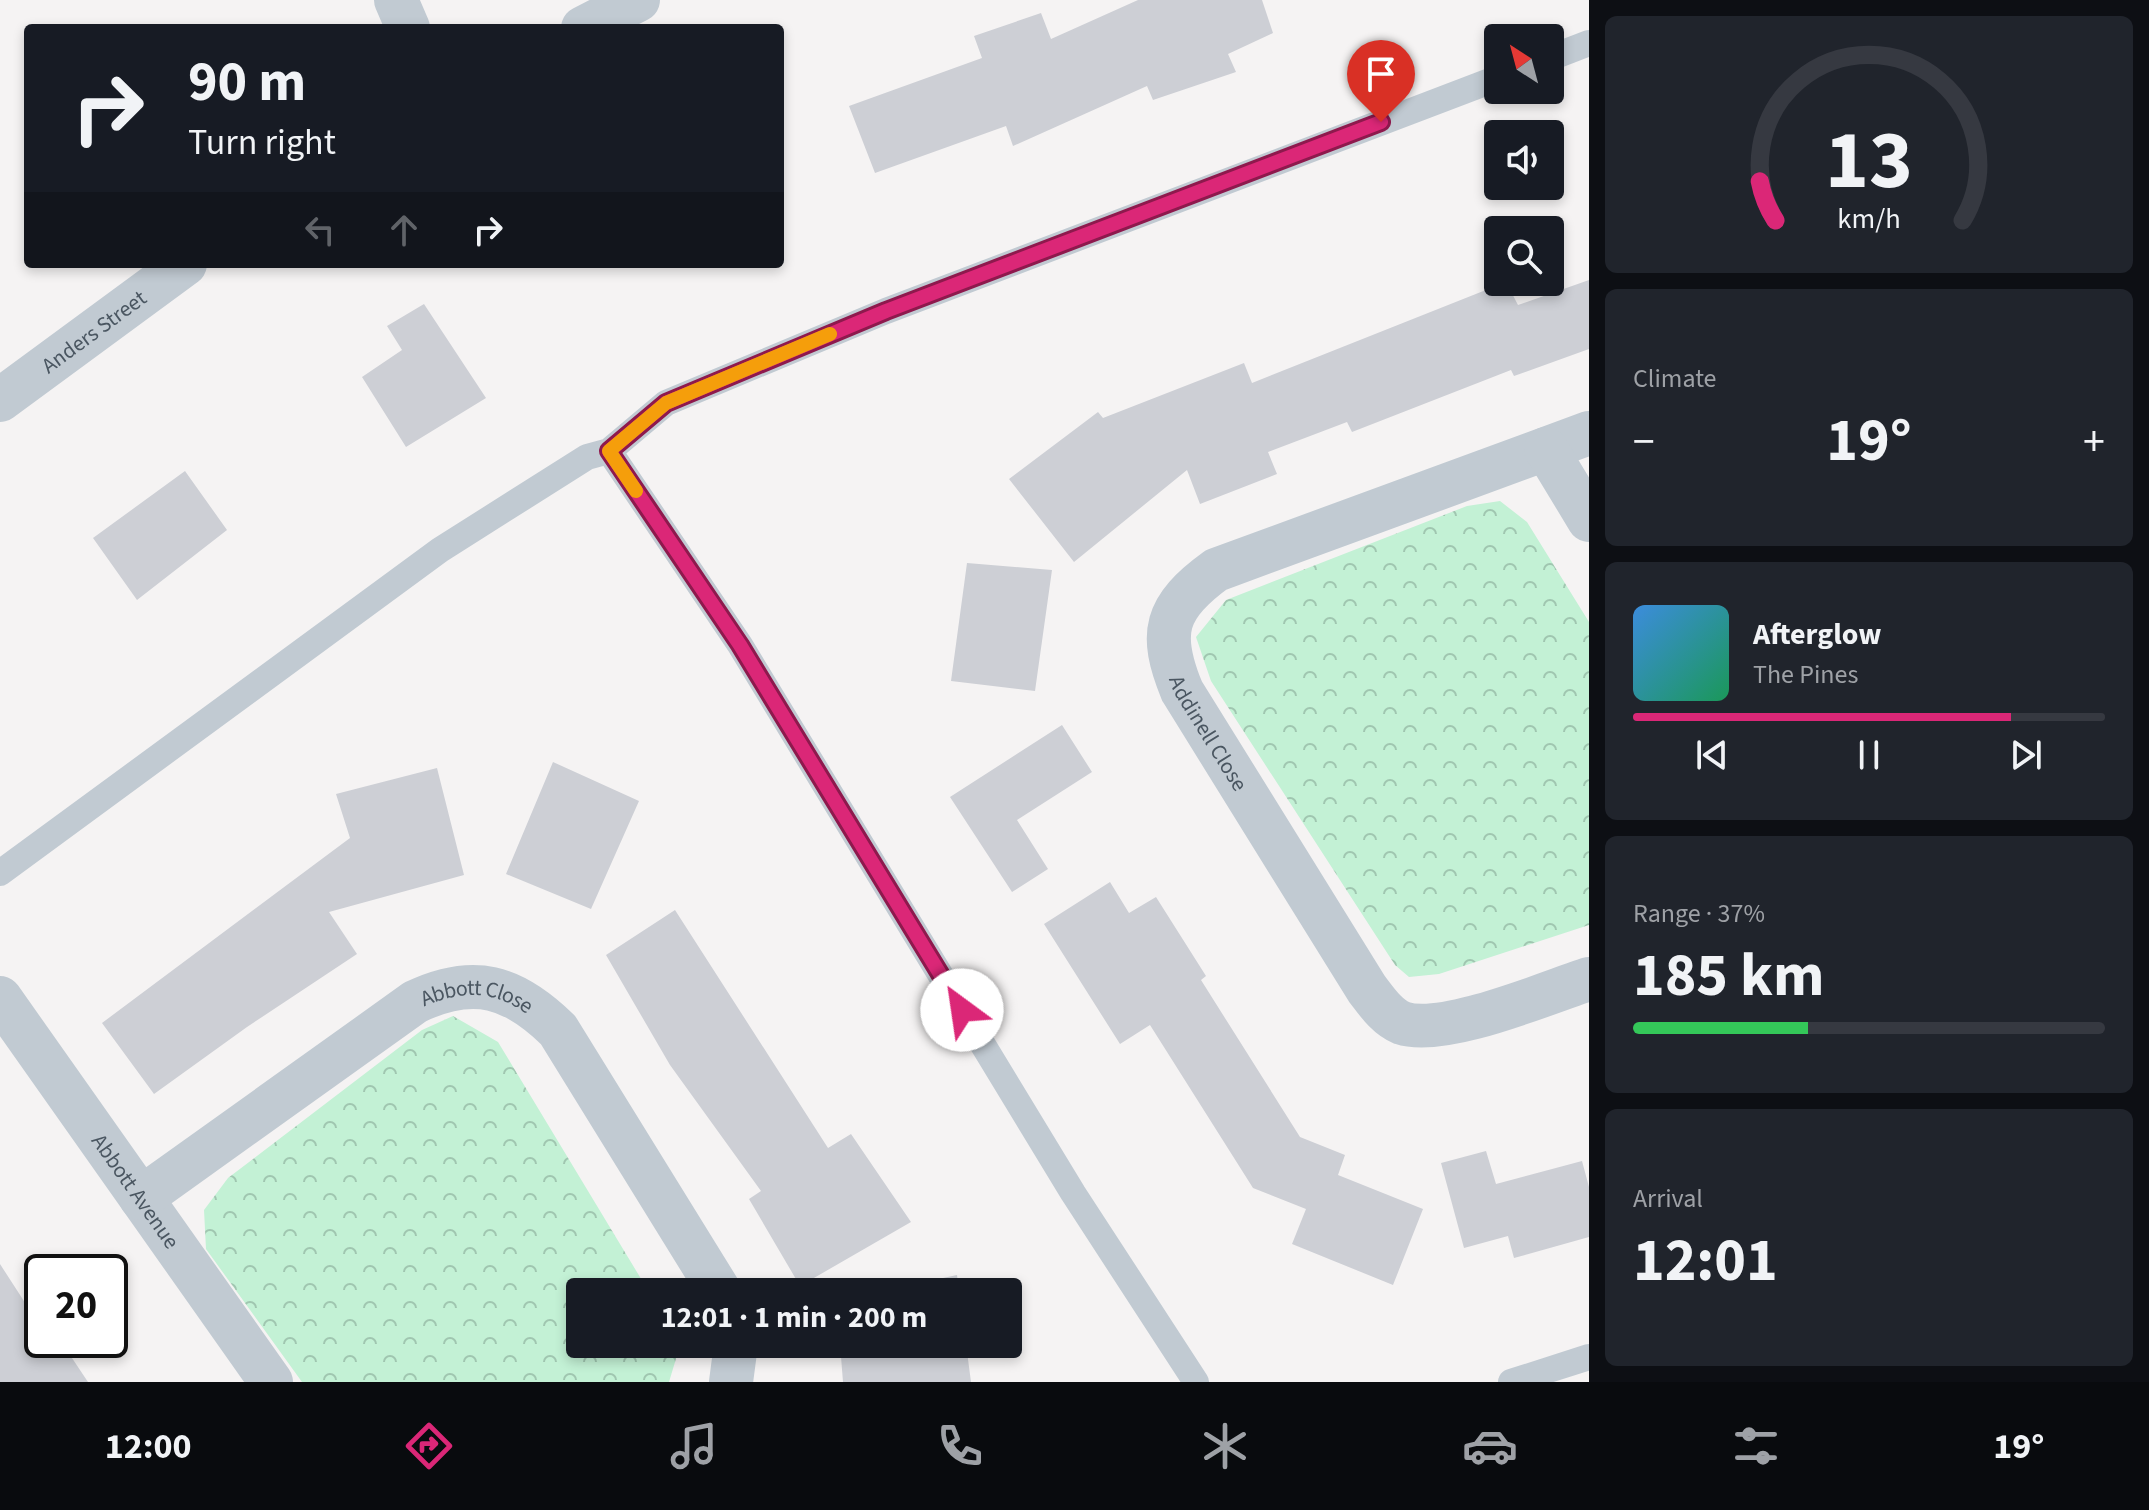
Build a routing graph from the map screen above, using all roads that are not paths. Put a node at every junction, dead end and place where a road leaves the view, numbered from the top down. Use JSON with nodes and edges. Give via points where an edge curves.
{"nodes":[{"id":1,"x":396,"y":0,"type":"edge"},
{"id":2,"x":638,"y":0,"type":"edge"},
{"id":3,"x":406,"y":24,"type":"edge"},
{"id":4,"x":591,"y":24,"type":"edge"},
{"id":5,"x":1589,"y":43,"type":"edge"},
{"id":6,"x":1564,"y":53,"type":"edge"},
{"id":7,"x":1484,"y":83,"type":"edge"},
{"id":8,"x":180,"y":268,"type":"edge"},
{"id":9,"x":0,"y":400,"type":"edge"},
{"id":10,"x":1589,"y":433,"type":"edge"},
{"id":11,"x":1546,"y":449,"type":"junction"},
{"id":12,"x":609,"y":451,"type":"junction"},
{"id":13,"x":1589,"y":520,"type":"edge"},
{"id":14,"x":0,"y":873,"type":"edge"},
{"id":15,"x":1589,"y":979,"type":"edge"},
{"id":16,"x":0,"y":998,"type":"edge"},
{"id":17,"x":141,"y":1198,"type":"junction"},
{"id":18,"x":711,"y":1278,"type":"edge"},
{"id":19,"x":1589,"y":1357,"type":"edge"},
{"id":20,"x":734,"y":1358,"type":"edge"},
{"id":21,"x":271,"y":1382,"type":"edge"},
{"id":22,"x":731,"y":1382,"type":"edge"},
{"id":23,"x":1196,"y":1382,"type":"edge"},
{"id":24,"x":1511,"y":1382,"type":"edge"}],
"edges":[{"from":1,"to":3,"type":"street"},
{"from":2,"to":4,"type":"street"},
{"from":5,"to":6,"type":"lane"},
{"from":7,"to":12,"type":"lane","via":[[901,305],[680,396]]},
{"from":8,"to":9,"type":"street","name":"Anders Street"},
{"from":10,"to":11,"type":"street","name":"Addinell Close"},
{"from":11,"to":13,"type":"street"},
{"from":11,"to":15,"type":"street","name":"Addinell Close","via":[[1216,570],[1182,598],[1169,639],[1182,691],[1367,989],[1399,1022],[1456,1023]]},
{"from":12,"to":14,"type":"lane","via":[[587,457],[440,550]]},
{"from":12,"to":23,"type":"lane","via":[[740,645],[1073,1193]]},
{"from":16,"to":17,"type":"street","name":"Abbott Avenue"},
{"from":17,"to":18,"type":"street","name":"Abbott Close","via":[[415,1002],[440,990],[474,986],[505,991],[526,1002],[558,1030]]},
{"from":17,"to":21,"type":"street","name":"Abbott Avenue"},
{"from":19,"to":24,"type":"lane"},
{"from":20,"to":22,"type":"street"}]}
